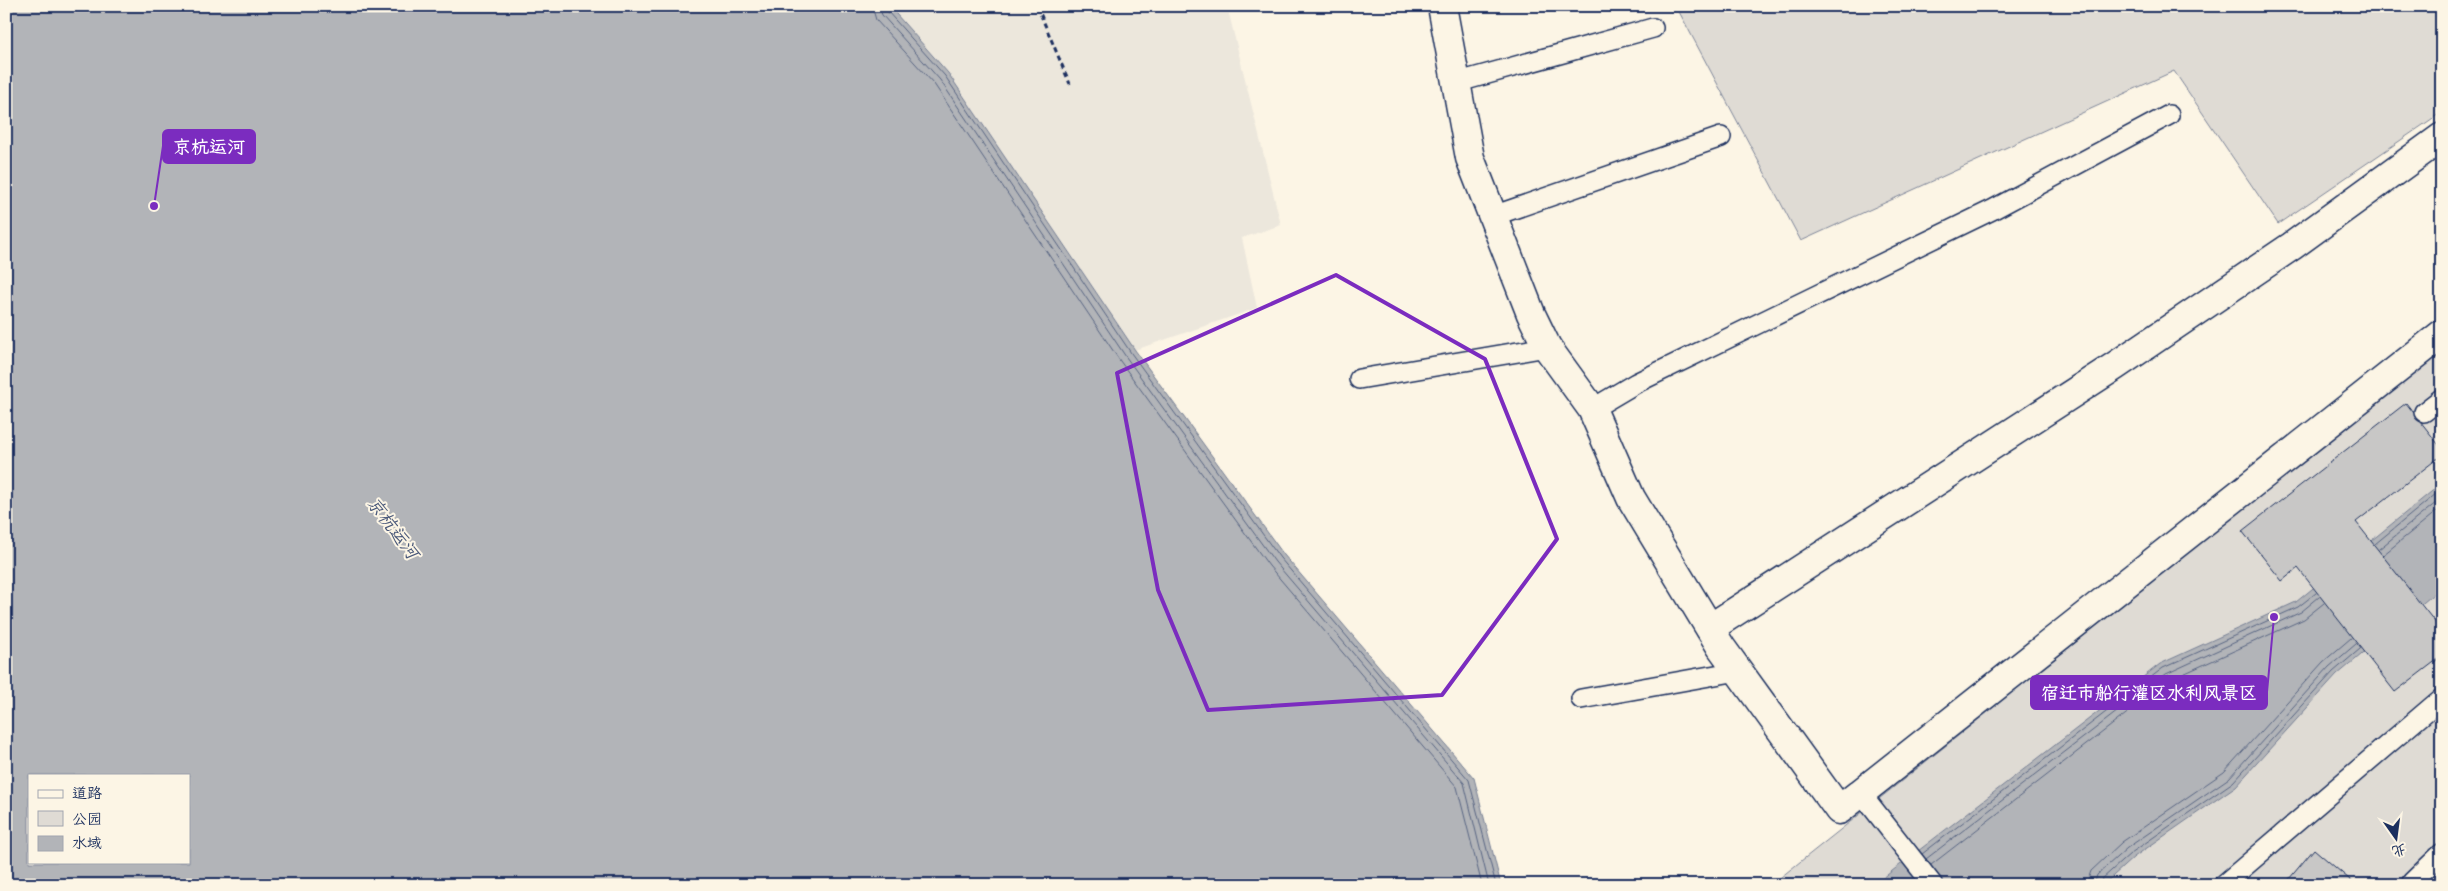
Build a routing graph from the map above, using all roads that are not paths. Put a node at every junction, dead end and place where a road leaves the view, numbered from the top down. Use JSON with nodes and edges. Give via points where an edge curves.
{"nodes":[{"id":1,"x":1442,"y":6,"type":"edge"},
{"id":2,"x":1653,"y":28,"type":"dead end"},
{"id":3,"x":1456,"y":83,"type":"junction"},
{"id":4,"x":2169,"y":115,"type":"dead end"},
{"id":5,"x":1721,"y":137,"type":"dead end"},
{"id":6,"x":2442,"y":137,"type":"edge"},
{"id":7,"x":1493,"y":216,"type":"junction"},
{"id":8,"x":2442,"y":334,"type":"edge"},
{"id":9,"x":1547,"y":347,"type":"junction"},
{"id":10,"x":1359,"y":379,"type":"dead end"},
{"id":11,"x":2442,"y":398,"type":"edge"},
{"id":12,"x":1592,"y":408,"type":"junction"},
{"id":13,"x":2424,"y":412,"type":"dead end"},
{"id":14,"x":1710,"y":628,"type":"junction"},
{"id":15,"x":1738,"y":671,"type":"junction"},
{"id":16,"x":2442,"y":698,"type":"edge"},
{"id":17,"x":1581,"y":699,"type":"dead end"},
{"id":18,"x":1861,"y":793,"type":"junction"},
{"id":19,"x":2442,"y":853,"type":"edge"},
{"id":20,"x":2412,"y":882,"type":"dead end"},
{"id":21,"x":1933,"y":885,"type":"edge"},
{"id":22,"x":2223,"y":885,"type":"edge"}],
"edges":[{"from":1,"to":3,"type":"street"},
{"from":2,"to":3,"type":"lane"},
{"from":3,"to":7,"type":"street","via":[[1470,158]]},
{"from":4,"to":12,"type":"lane","via":[[1992,210],[1636,383]]},
{"from":5,"to":7,"type":"lane"},
{"from":6,"to":14,"type":"street","via":[[2292,246],[2123,360]]},
{"from":7,"to":9,"type":"street"},
{"from":8,"to":18,"type":"street"},
{"from":9,"to":10,"type":"lane"},
{"from":9,"to":12,"type":"street"},
{"from":11,"to":13,"type":"lane"},
{"from":12,"to":14,"type":"street","via":[[1631,498]]},
{"from":14,"to":15,"type":"street"},
{"from":15,"to":17,"type":"lane"},
{"from":15,"to":18,"type":"street","via":[[1839,810]]},
{"from":16,"to":22,"type":"lane"},
{"from":18,"to":21,"type":"lane"},
{"from":19,"to":20,"type":"lane"}]}
